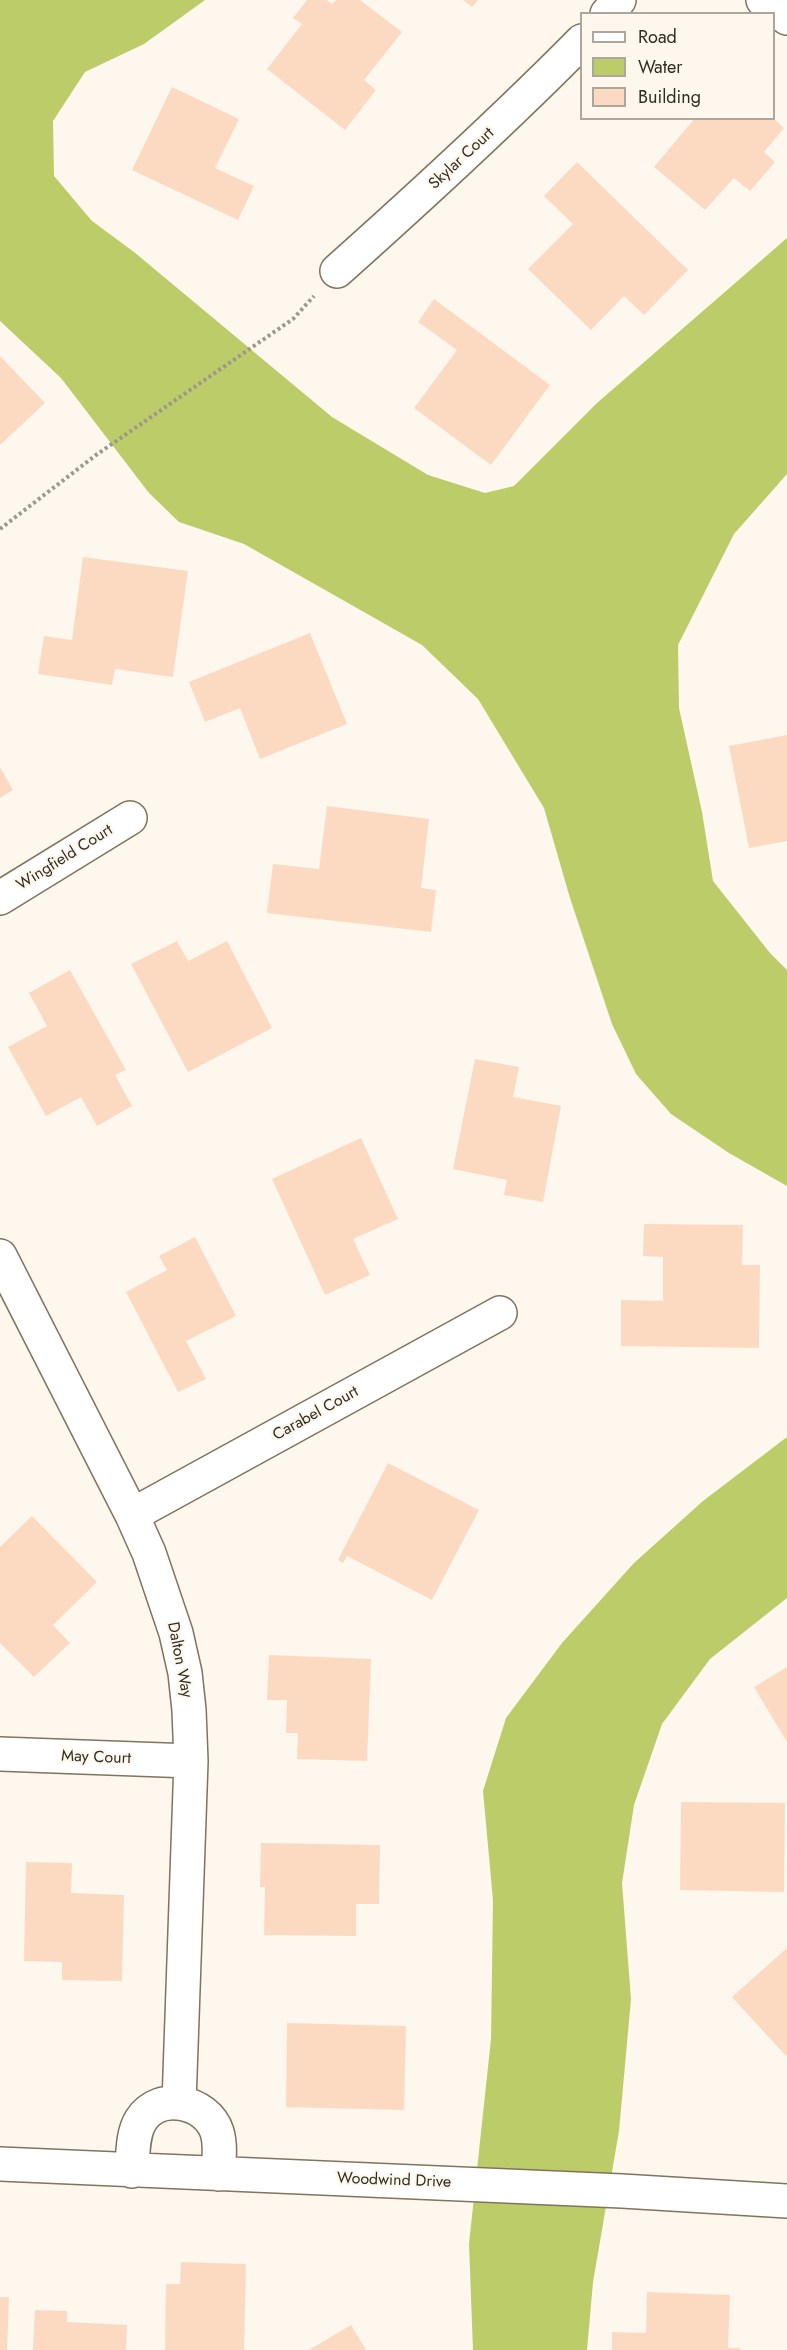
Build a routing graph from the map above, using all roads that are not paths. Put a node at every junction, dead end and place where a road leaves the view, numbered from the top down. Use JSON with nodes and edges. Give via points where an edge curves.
{"nodes":[{"id":1,"x":619,"y":0,"type":"edge"},
{"id":2,"x":763,"y":0,"type":"edge"},
{"id":3,"x":609,"y":12,"type":"edge"},
{"id":4,"x":787,"y":18,"type":"edge"},
{"id":5,"x":580,"y":43,"type":"edge"},
{"id":6,"x":337,"y":271,"type":"dead end"},
{"id":7,"x":130,"y":818,"type":"dead end"},
{"id":8,"x":0,"y":898,"type":"edge"},
{"id":9,"x":0,"y":1256,"type":"edge"},
{"id":10,"x":500,"y":1313,"type":"dead end"},
{"id":11,"x":132,"y":1515,"type":"junction"},
{"id":12,"x":0,"y":1754,"type":"edge"},
{"id":13,"x":191,"y":1761,"type":"junction"},
{"id":14,"x":179,"y":2103,"type":"junction"},
{"id":15,"x":0,"y":2164,"type":"edge"},
{"id":16,"x":132,"y":2171,"type":"junction"},
{"id":17,"x":218,"y":2174,"type":"junction"},
{"id":18,"x":787,"y":2201,"type":"edge"}],
"edges":[{"from":1,"to":3,"type":"street"},
{"from":2,"to":4,"type":"street"},
{"from":5,"to":6,"type":"street","name":"Skylar Court","via":[[457,164]]},
{"from":7,"to":8,"type":"street","name":"Wingfield Court"},
{"from":9,"to":11,"type":"street","name":"Dalton Way"},
{"from":10,"to":11,"type":"street","name":"Carabel Court"},
{"from":11,"to":13,"type":"street","name":"Dalton Way","via":[[176,1633],[184,1673]]},
{"from":12,"to":13,"type":"street","name":"May Court"},
{"from":13,"to":14,"type":"street","name":"Dalton Way"},
{"from":14,"to":16,"type":"street","via":[[158,2106],[142,2118]]},
{"from":14,"to":17,"type":"street","via":[[191,2105],[211,2121],[217,2133]]},
{"from":15,"to":16,"type":"street","name":"Woodwind Drive"},
{"from":16,"to":17,"type":"street","name":"Woodwind Drive"},
{"from":17,"to":18,"type":"street","name":"Woodwind Drive","via":[[622,2190]]}]}
